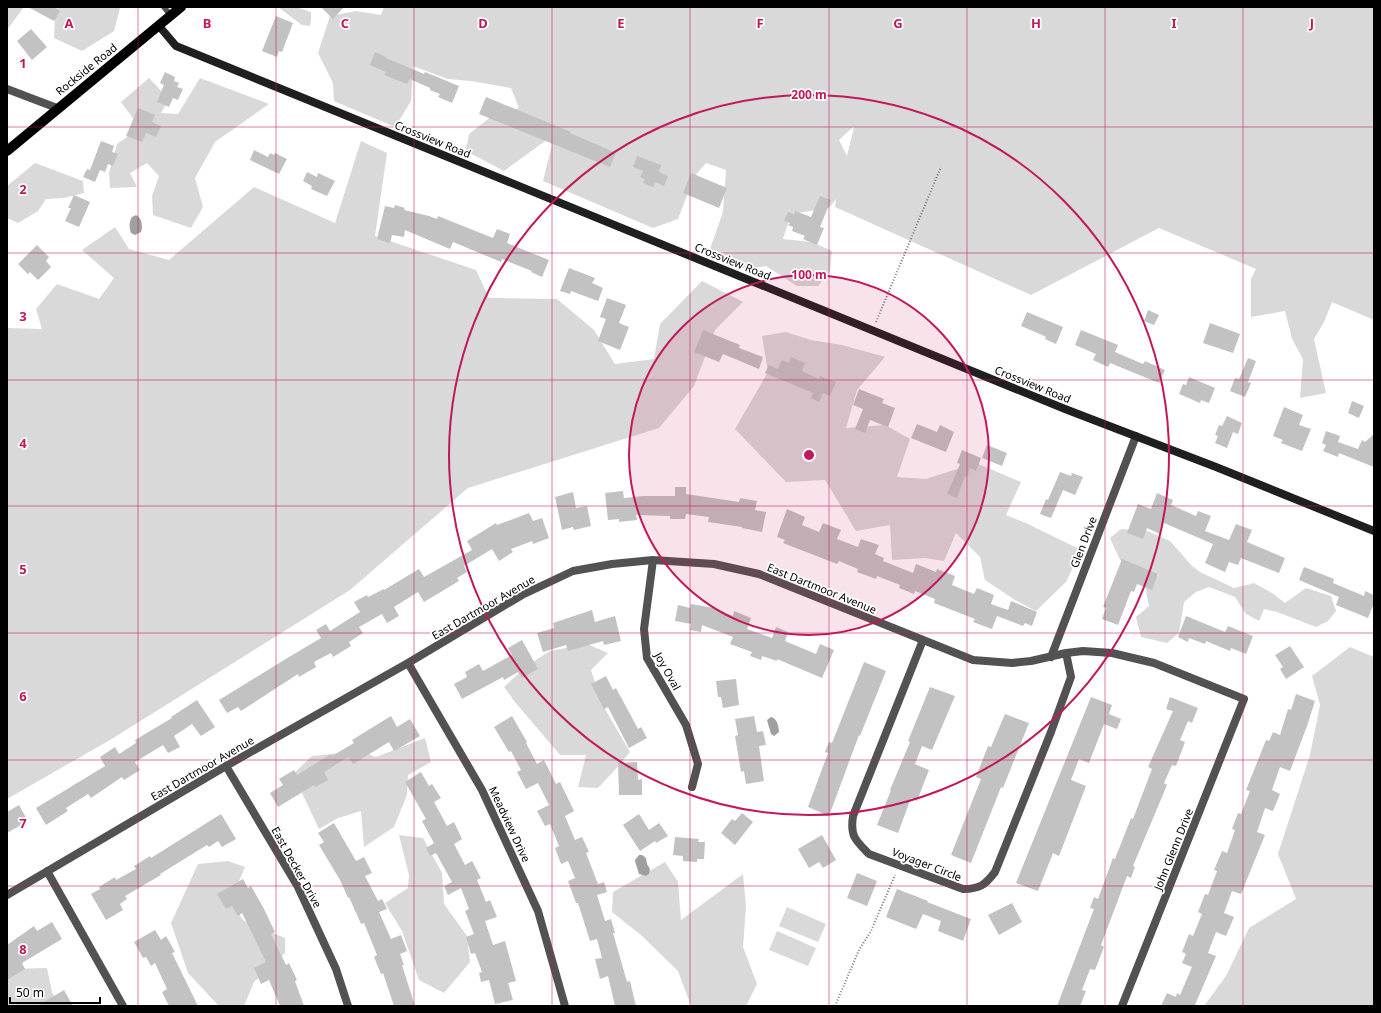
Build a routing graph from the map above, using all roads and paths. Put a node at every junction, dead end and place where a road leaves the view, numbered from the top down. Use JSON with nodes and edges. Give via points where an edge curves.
{"nodes":[{"id":1,"x":164,"y":7,"type":"edge"},
{"id":2,"x":181,"y":7,"type":"edge"},
{"id":3,"x":171,"y":16,"type":"junction"},
{"id":4,"x":159,"y":26,"type":"junction"},
{"id":5,"x":7,"y":89,"type":"edge"},
{"id":6,"x":57,"y":108,"type":"junction"},
{"id":7,"x":7,"y":151,"type":"edge"},
{"id":8,"x":941,"y":167,"type":"dead end"},
{"id":9,"x":873,"y":330,"type":"junction"},
{"id":10,"x":1136,"y":436,"type":"junction"},
{"id":11,"x":1374,"y":531,"type":"edge"},
{"id":12,"x":653,"y":560,"type":"junction"},
{"id":13,"x":923,"y":640,"type":"junction"},
{"id":14,"x":1066,"y":653,"type":"junction"},
{"id":15,"x":1051,"y":657,"type":"junction"},
{"id":16,"x":408,"y":663,"type":"junction"},
{"id":17,"x":1244,"y":699,"type":"joint"},
{"id":18,"x":226,"y":766,"type":"junction"},
{"id":19,"x":692,"y":787,"type":"dead end"},
{"id":20,"x":899,"y":865,"type":"junction"},
{"id":21,"x":47,"y":871,"type":"junction"},
{"id":22,"x":7,"y":895,"type":"edge"},
{"id":23,"x":123,"y":1006,"type":"edge"},
{"id":24,"x":348,"y":1006,"type":"edge"},
{"id":25,"x":565,"y":1006,"type":"edge"},
{"id":26,"x":835,"y":1006,"type":"edge"},
{"id":27,"x":1122,"y":1006,"type":"edge"}],
"edges":[{"from":1,"to":3,"type":"lane"},
{"from":2,"to":3,"type":"main road","name":"Rockside Road"},
{"from":3,"to":4,"type":"main road","name":"Rockside Road"},
{"from":4,"to":6,"type":"main road","name":"Rockside Road"},
{"from":4,"to":9,"type":"street","name":"Crossview Road","via":[[176,46]]},
{"from":5,"to":6,"type":"street"},
{"from":6,"to":7,"type":"main road","name":"Rockside Road"},
{"from":8,"to":9,"type":"path"},
{"from":9,"to":10,"type":"street","name":"Crossview Road"},
{"from":10,"to":11,"type":"street","name":"Crossview Road"},
{"from":10,"to":15,"type":"street","name":"Glen Drive"},
{"from":12,"to":13,"type":"street","name":"East Dartmoor Avenue","via":[[714,564],[759,574]]},
{"from":12,"to":16,"type":"street","name":"East Dartmoor Avenue","via":[[573,571],[522,595]]},
{"from":12,"to":19,"type":"street","name":"Joy Oval","via":[[644,629],[647,658],[686,725],[698,764]]},
{"from":13,"to":15,"type":"street","name":"East Dartmoor Avenue","via":[[973,660],[1012,663]]},
{"from":13,"to":20,"type":"street","name":"Voyager Circle","via":[[853,816],[851,828],[857,842],[869,854]]},
{"from":14,"to":15,"type":"street","name":"East Dartmoor Avenue"},
{"from":14,"to":17,"type":"street","name":"East Dartmoor Avenue","via":[[1083,651],[1112,654],[1154,663]]},
{"from":14,"to":20,"type":"street","name":"Voyager Circle","via":[[1071,677],[995,872],[987,883],[975,889],[963,889]]},
{"from":16,"to":18,"type":"street","name":"East Dartmoor Avenue"},
{"from":16,"to":25,"type":"street","name":"Meadview Drive","via":[[482,790],[538,911]]},
{"from":17,"to":27,"type":"street","name":"John Glenn Drive"},
{"from":18,"to":21,"type":"street","name":"East Dartmoor Avenue"},
{"from":18,"to":24,"type":"street","name":"East Decker Drive","via":[[298,887],[336,969]]},
{"from":20,"to":26,"type":"path"},
{"from":21,"to":22,"type":"street","name":"East Dartmoor Avenue"},
{"from":21,"to":23,"type":"street"}]}
